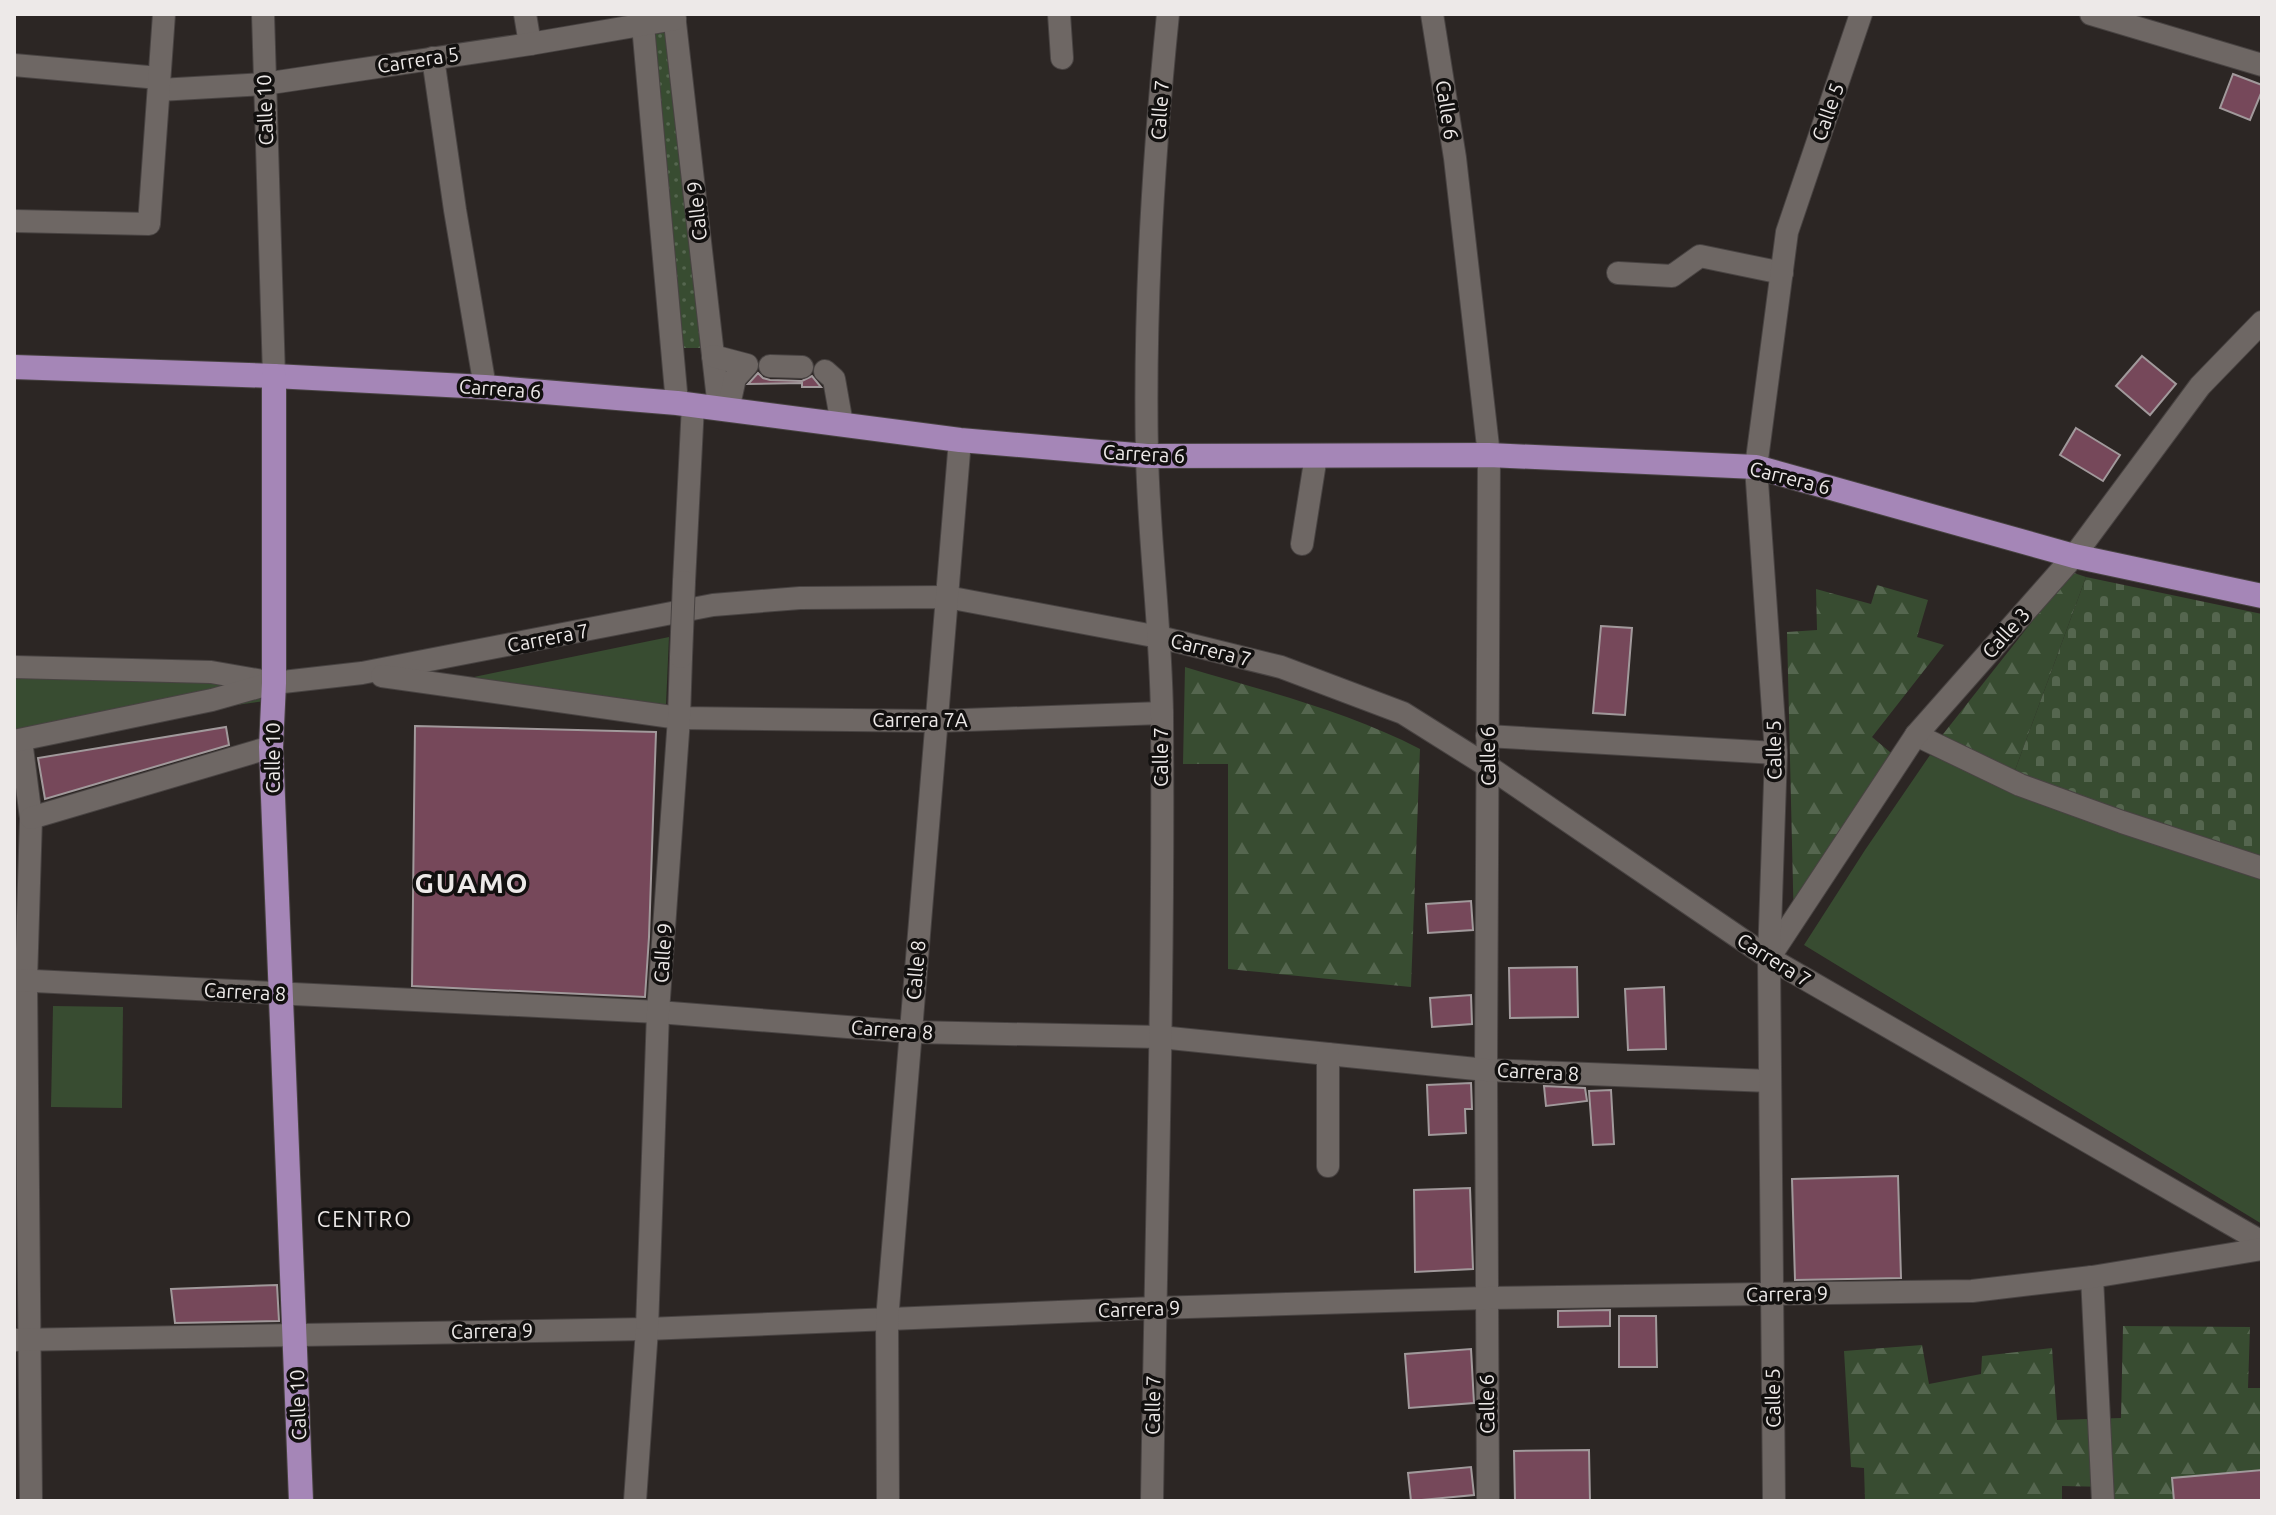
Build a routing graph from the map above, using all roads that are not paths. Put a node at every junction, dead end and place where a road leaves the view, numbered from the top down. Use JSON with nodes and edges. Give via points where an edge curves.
{"nodes":[{"id":1,"x":164,"y":14,"type":"edge"},
{"id":2,"x":263,"y":14,"type":"edge"},
{"id":3,"x":525,"y":14,"type":"edge"},
{"id":4,"x":1059,"y":14,"type":"edge"},
{"id":5,"x":1168,"y":14,"type":"edge"},
{"id":6,"x":1432,"y":14,"type":"edge"},
{"id":7,"x":1861,"y":14,"type":"edge"},
{"id":8,"x":2091,"y":14,"type":"edge"},
{"id":9,"x":675,"y":16,"type":"edge"},
{"id":10,"x":643,"y":20,"type":"edge"},
{"id":11,"x":530,"y":44,"type":"junction"},
{"id":12,"x":433,"y":58,"type":"junction"},
{"id":13,"x":1062,"y":58,"type":"dead end"},
{"id":14,"x":14,"y":65,"type":"edge"},
{"id":15,"x":2262,"y":65,"type":"edge"},
{"id":16,"x":159,"y":84,"type":"junction"},
{"id":17,"x":264,"y":84,"type":"junction"},
{"id":18,"x":14,"y":221,"type":"edge"},
{"id":19,"x":1618,"y":273,"type":"dead end"},
{"id":20,"x":1782,"y":273,"type":"junction"},
{"id":21,"x":2262,"y":322,"type":"edge"},
{"id":22,"x":713,"y":356,"type":"junction"},
{"id":23,"x":770,"y":366,"type":"dead end"},
{"id":24,"x":14,"y":367,"type":"edge"},
{"id":25,"x":802,"y":367,"type":"dead end"},
{"id":26,"x":825,"y":371,"type":"dead end"},
{"id":27,"x":274,"y":376,"type":"junction"},
{"id":28,"x":485,"y":387,"type":"junction"},
{"id":29,"x":685,"y":404,"type":"junction"},
{"id":30,"x":724,"y":409,"type":"junction"},
{"id":31,"x":842,"y":424,"type":"junction"},
{"id":32,"x":960,"y":440,"type":"junction"},
{"id":33,"x":1489,"y":455,"type":"junction"},
{"id":34,"x":1147,"y":456,"type":"junction"},
{"id":35,"x":1316,"y":456,"type":"junction"},
{"id":36,"x":1756,"y":467,"type":"junction"},
{"id":37,"x":1302,"y":544,"type":"dead end"},
{"id":38,"x":2074,"y":556,"type":"junction"},
{"id":39,"x":2262,"y":596,"type":"edge"},
{"id":40,"x":947,"y":597,"type":"junction"},
{"id":41,"x":1159,"y":637,"type":"junction"},
{"id":42,"x":14,"y":667,"type":"edge"},
{"id":43,"x":362,"y":673,"type":"junction"},
{"id":44,"x":274,"y":683,"type":"junction"},
{"id":45,"x":1162,"y":713,"type":"junction"},
{"id":46,"x":679,"y":718,"type":"junction"},
{"id":47,"x":937,"y":721,"type":"junction"},
{"id":48,"x":1916,"y":735,"type":"junction"},
{"id":49,"x":1487,"y":736,"type":"junction"},
{"id":50,"x":18,"y":740,"type":"edge"},
{"id":51,"x":271,"y":747,"type":"junction"},
{"id":52,"x":1776,"y":753,"type":"junction"},
{"id":53,"x":1489,"y":767,"type":"junction"},
{"id":54,"x":31,"y":818,"type":"junction"},
{"id":55,"x":2262,"y":868,"type":"edge"},
{"id":56,"x":1769,"y":958,"type":"junction"},
{"id":57,"x":20,"y":981,"type":"edge"},
{"id":58,"x":279,"y":994,"type":"junction"},
{"id":59,"x":658,"y":1012,"type":"junction"},
{"id":60,"x":911,"y":1032,"type":"junction"},
{"id":61,"x":1160,"y":1037,"type":"junction"},
{"id":62,"x":1328,"y":1054,"type":"junction"},
{"id":63,"x":1486,"y":1070,"type":"junction"},
{"id":64,"x":1770,"y":1081,"type":"junction"},
{"id":65,"x":1328,"y":1166,"type":"dead end"},
{"id":66,"x":2262,"y":1242,"type":"edge"},
{"id":67,"x":2262,"y":1249,"type":"edge"},
{"id":68,"x":2092,"y":1277,"type":"junction"},
{"id":69,"x":1772,"y":1295,"type":"junction"},
{"id":70,"x":1486,"y":1298,"type":"junction"},
{"id":71,"x":1155,"y":1308,"type":"junction"},
{"id":72,"x":887,"y":1320,"type":"junction"},
{"id":73,"x":647,"y":1329,"type":"junction"},
{"id":74,"x":295,"y":1334,"type":"junction"},
{"id":75,"x":22,"y":1340,"type":"edge"},
{"id":76,"x":31,"y":1501,"type":"edge"},
{"id":77,"x":301,"y":1501,"type":"edge"},
{"id":78,"x":635,"y":1501,"type":"edge"},
{"id":79,"x":888,"y":1501,"type":"edge"},
{"id":80,"x":1152,"y":1501,"type":"edge"},
{"id":81,"x":1488,"y":1501,"type":"edge"},
{"id":82,"x":1774,"y":1501,"type":"edge"},
{"id":83,"x":2103,"y":1501,"type":"edge"}],
"edges":[{"from":1,"to":16,"type":"street"},
{"from":2,"to":17,"type":"street","name":"Calle 10"},
{"from":3,"to":11,"type":"street"},
{"from":4,"to":13,"type":"street"},
{"from":5,"to":34,"type":"street","name":"Calle 7","via":[[1148,316]]},
{"from":6,"to":33,"type":"street","name":"Calle 6","via":[[1455,158]]},
{"from":7,"to":20,"type":"street","name":"Calle 5","via":[[1787,232]]},
{"from":8,"to":15,"type":"street"},
{"from":9,"to":10,"type":"street","name":"Carrera 5"},
{"from":9,"to":22,"type":"street","name":"Calle 9"},
{"from":10,"to":11,"type":"street","name":"Carrera 5"},
{"from":10,"to":29,"type":"street","name":"Calle 9"},
{"from":11,"to":12,"type":"street","name":"Carrera 5"},
{"from":12,"to":17,"type":"street","name":"Carrera 5"},
{"from":12,"to":28,"type":"street"},
{"from":14,"to":16,"type":"street","name":"Carrera 5"},
{"from":16,"to":17,"type":"street","name":"Carrera 5"},
{"from":16,"to":18,"type":"street","via":[[149,224]]},
{"from":17,"to":27,"type":"street","name":"Calle 10"},
{"from":19,"to":20,"type":"street","via":[[1672,276],[1700,256]]},
{"from":20,"to":36,"type":"street","name":"Calle 5"},
{"from":21,"to":38,"type":"street","name":"Calle 3","via":[[2200,386]]},
{"from":22,"to":30,"type":"street","name":"Calle 9"},
{"from":22,"to":30,"type":"street","via":[[747,365],[735,378]]},
{"from":23,"to":25,"type":"street"},
{"from":24,"to":27,"type":"main road","name":"Carrera 6"},
{"from":26,"to":31,"type":"street","via":[[834,379]]},
{"from":27,"to":28,"type":"main road","name":"Carrera 6"},
{"from":27,"to":44,"type":"main road","name":"Calle 10"},
{"from":28,"to":29,"type":"main road","name":"Carrera 6"},
{"from":29,"to":30,"type":"main road","name":"Carrera 6"},
{"from":29,"to":46,"type":"street","name":"Calle 9","bridge":true},
{"from":30,"to":31,"type":"main road","name":"Carrera 6"},
{"from":31,"to":32,"type":"main road","name":"Carrera 6"},
{"from":32,"to":34,"type":"main road","name":"Carrera 6"},
{"from":32,"to":40,"type":"street","name":"Calle 8"},
{"from":33,"to":35,"type":"main road","name":"Carrera 6"},
{"from":33,"to":36,"type":"main road","name":"Carrera 6"},
{"from":33,"to":49,"type":"street","name":"Calle 6"},
{"from":34,"to":35,"type":"main road","name":"Carrera 6"},
{"from":34,"to":41,"type":"street","name":"Calle 7"},
{"from":35,"to":37,"type":"street"},
{"from":36,"to":38,"type":"main road","name":"Carrera 6"},
{"from":36,"to":52,"type":"street","name":"Calle 5"},
{"from":38,"to":39,"type":"main road","name":"Carrera 6"},
{"from":38,"to":48,"type":"street","name":"Calle 3"},
{"from":40,"to":41,"type":"street","name":"Carrera 7"},
{"from":40,"to":43,"type":"street","name":"Carrera 7","via":[[800,598],[713,605]]},
{"from":40,"to":47,"type":"street","name":"Calle 8"},
{"from":41,"to":45,"type":"street","name":"Calle 7"},
{"from":41,"to":53,"type":"street","name":"Carrera 7","via":[[1281,667],[1403,713]]},
{"from":42,"to":44,"type":"street","name":"Carrera 7","via":[[211,672]]},
{"from":43,"to":44,"type":"street","name":"Carrera 7"},
{"from":43,"to":46,"type":"street","name":"Carrera 7A"},
{"from":44,"to":50,"type":"street"},
{"from":44,"to":51,"type":"main road","name":"Calle 10"},
{"from":45,"to":47,"type":"street","name":"Carrera 7A"},
{"from":45,"to":61,"type":"street","name":"Calle 7"},
{"from":46,"to":47,"type":"street","name":"Carrera 7A"},
{"from":46,"to":59,"type":"street","name":"Calle 9"},
{"from":47,"to":60,"type":"street","name":"Calle 8"},
{"from":48,"to":55,"type":"street","via":[[2020,785]]},
{"from":48,"to":56,"type":"street","name":"Calle 3"},
{"from":49,"to":52,"type":"street"},
{"from":49,"to":53,"type":"street","name":"Calle 6"},
{"from":50,"to":54,"type":"street"},
{"from":51,"to":54,"type":"street"},
{"from":51,"to":58,"type":"main road","name":"Calle 10"},
{"from":52,"to":56,"type":"street","name":"Calle 5"},
{"from":53,"to":56,"type":"street","name":"Carrera 7"},
{"from":53,"to":63,"type":"street","name":"Calle 6"},
{"from":54,"to":57,"type":"street"},
{"from":56,"to":64,"type":"street","name":"Calle 5"},
{"from":56,"to":66,"type":"street","name":"Carrera 7"},
{"from":57,"to":58,"type":"street","name":"Carrera 8"},
{"from":57,"to":75,"type":"street"},
{"from":58,"to":59,"type":"street","name":"Carrera 8"},
{"from":58,"to":74,"type":"main road","name":"Calle 10"},
{"from":59,"to":60,"type":"street","name":"Carrera 8"},
{"from":59,"to":73,"type":"street","name":"Calle 9"},
{"from":60,"to":61,"type":"street","name":"Carrera 8"},
{"from":60,"to":72,"type":"street","name":"Calle 8"},
{"from":61,"to":62,"type":"street","name":"Carrera 8"},
{"from":61,"to":71,"type":"street","name":"Calle 7"},
{"from":62,"to":63,"type":"street","name":"Carrera 8"},
{"from":62,"to":65,"type":"street"},
{"from":63,"to":64,"type":"street","name":"Carrera 8"},
{"from":63,"to":70,"type":"street","name":"Calle 6"},
{"from":64,"to":69,"type":"street","name":"Calle 5"},
{"from":67,"to":68,"type":"street","name":"Carrera 9"},
{"from":68,"to":69,"type":"street","name":"Carrera 9","via":[[1972,1291]]},
{"from":68,"to":83,"type":"street"},
{"from":69,"to":70,"type":"street","name":"Carrera 9"},
{"from":69,"to":82,"type":"street","name":"Calle 5"},
{"from":70,"to":71,"type":"street","name":"Carrera 9"},
{"from":70,"to":81,"type":"street","name":"Calle 6"},
{"from":71,"to":72,"type":"street","name":"Carrera 9"},
{"from":71,"to":80,"type":"street","name":"Calle 7"},
{"from":72,"to":73,"type":"street","name":"Carrera 9"},
{"from":72,"to":79,"type":"street","name":"Calle 8"},
{"from":73,"to":74,"type":"street","name":"Carrera 9"},
{"from":73,"to":78,"type":"street","name":"Calle 9"},
{"from":74,"to":75,"type":"street","name":"Carrera 9"},
{"from":74,"to":77,"type":"main road","name":"Calle 10"},
{"from":75,"to":76,"type":"street"}]}
